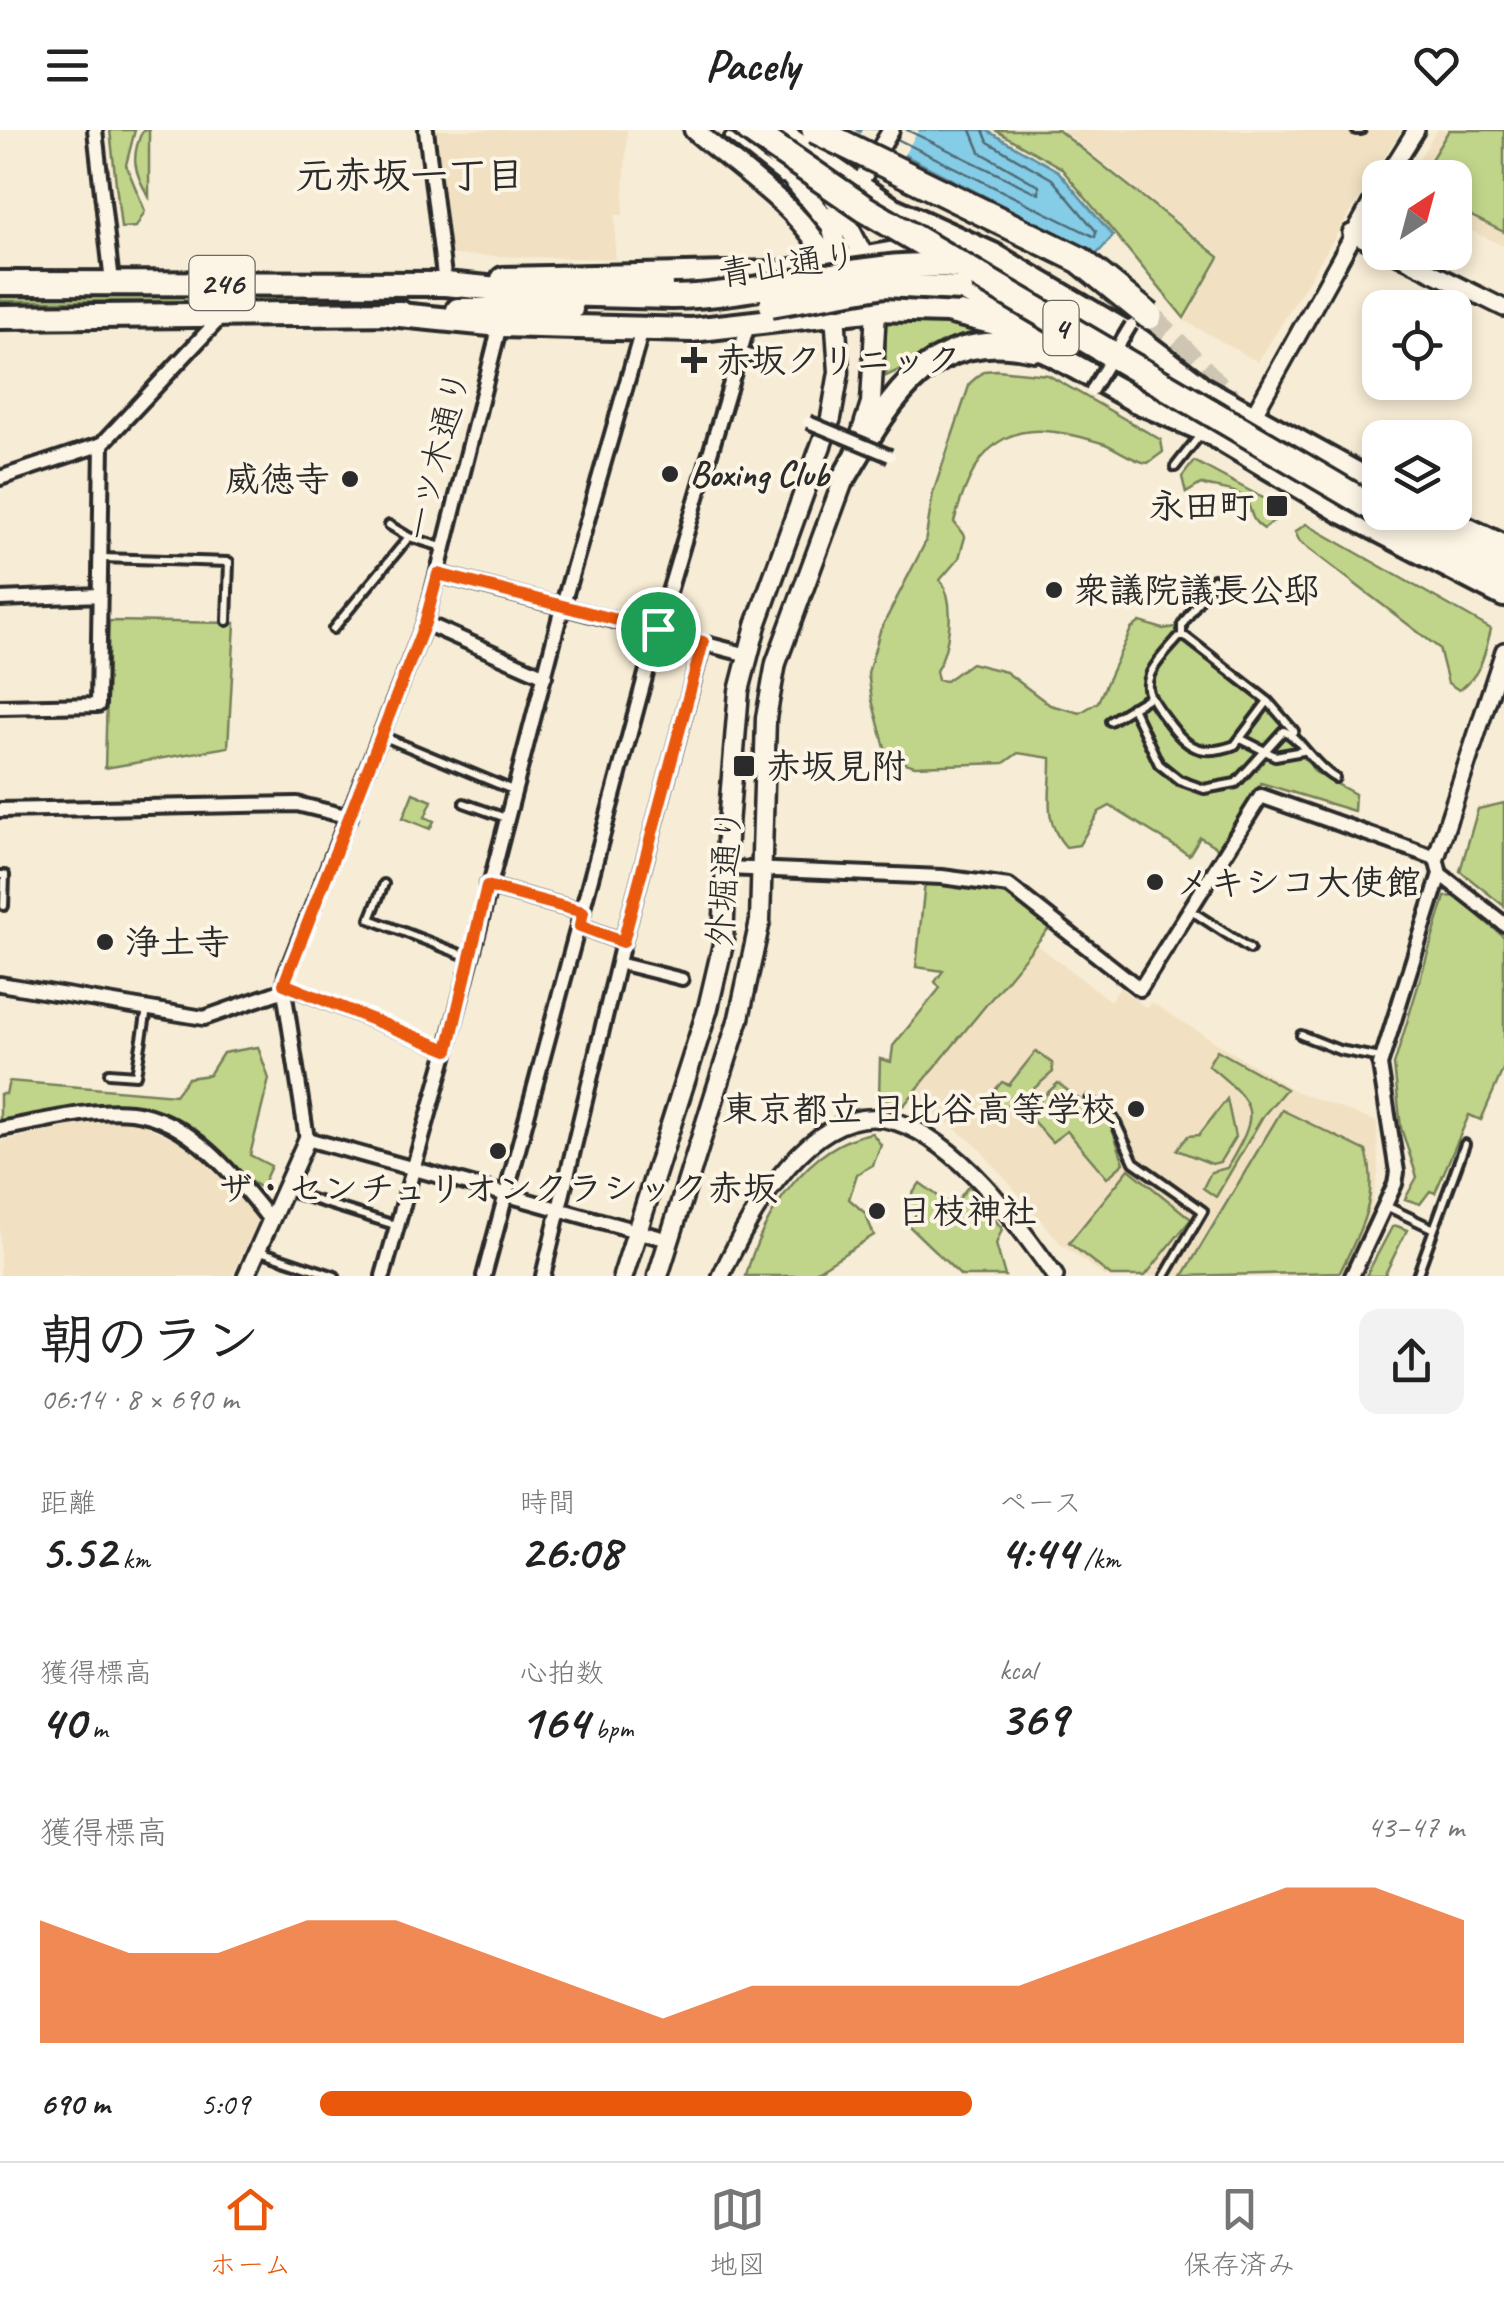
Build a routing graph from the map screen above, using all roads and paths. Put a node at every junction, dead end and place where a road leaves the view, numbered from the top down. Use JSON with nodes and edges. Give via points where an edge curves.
{"nodes":[{"id":1,"x":94,"y":130,"type":"edge"},
{"id":2,"x":426,"y":130,"type":"edge"},
{"id":3,"x":694,"y":130,"type":"edge"},
{"id":4,"x":774,"y":130,"type":"edge"},
{"id":5,"x":816,"y":130,"type":"edge"},
{"id":6,"x":891,"y":130,"type":"edge"},
{"id":7,"x":1416,"y":130,"type":"edge"},
{"id":8,"x":743,"y":132,"type":"edge"},
{"id":9,"x":1397,"y":160,"type":"edge"},
{"id":10,"x":858,"y":187,"type":"junction"},
{"id":11,"x":843,"y":208,"type":"junction"},
{"id":12,"x":1362,"y":217,"type":"edge"},
{"id":13,"x":832,"y":225,"type":"junction"},
{"id":14,"x":1352,"y":233,"type":"junction"},
{"id":15,"x":1362,"y":238,"type":"edge"},
{"id":16,"x":993,"y":255,"type":"junction"},
{"id":17,"x":829,"y":256,"type":"junction"},
{"id":18,"x":864,"y":257,"type":"junction"},
{"id":19,"x":1427,"y":270,"type":"edge"},
{"id":20,"x":962,"y":278,"type":"junction"},
{"id":21,"x":112,"y":282,"type":"junction"},
{"id":22,"x":0,"y":283,"type":"edge"},
{"id":23,"x":445,"y":284,"type":"junction"},
{"id":24,"x":672,"y":304,"type":"junction"},
{"id":25,"x":1504,"y":308,"type":"edge"},
{"id":26,"x":876,"y":309,"type":"junction"},
{"id":27,"x":835,"y":312,"type":"junction"},
{"id":28,"x":390,"y":314,"type":"junction"},
{"id":29,"x":0,"y":316,"type":"edge"},
{"id":30,"x":222,"y":316,"type":"junction"},
{"id":31,"x":1140,"y":320,"type":"joint"},
{"id":32,"x":748,"y":325,"type":"junction"},
{"id":33,"x":500,"y":326,"type":"junction"},
{"id":34,"x":642,"y":330,"type":"junction"},
{"id":35,"x":745,"y":354,"type":"dead end"},
{"id":36,"x":1057,"y":354,"type":"junction"},
{"id":37,"x":758,"y":358,"type":"dead end"},
{"id":38,"x":1198,"y":385,"type":"junction"},
{"id":39,"x":1092,"y":390,"type":"dead end"},
{"id":40,"x":1252,"y":416,"type":"junction"},
{"id":41,"x":808,"y":422,"type":"dead end"},
{"id":42,"x":1204,"y":430,"type":"junction"},
{"id":43,"x":102,"y":444,"type":"junction"},
{"id":44,"x":890,"y":456,"type":"dead end"},
{"id":45,"x":1176,"y":467,"type":"dead end"},
{"id":46,"x":845,"y":476,"type":"junction"},
{"id":47,"x":1362,"y":477,"type":"edge"},
{"id":48,"x":0,"y":478,"type":"edge"},
{"id":49,"x":1362,"y":501,"type":"edge"},
{"id":50,"x":389,"y":525,"type":"dead end"},
{"id":51,"x":1408,"y":530,"type":"edge"},
{"id":52,"x":1468,"y":530,"type":"edge"},
{"id":53,"x":409,"y":537,"type":"junction"},
{"id":54,"x":1504,"y":547,"type":"edge"},
{"id":55,"x":444,"y":548,"type":"junction"},
{"id":56,"x":102,"y":558,"type":"junction"},
{"id":57,"x":438,"y":574,"type":"junction"},
{"id":58,"x":1214,"y":579,"type":"dead end"},
{"id":59,"x":1191,"y":584,"type":"dead end"},
{"id":60,"x":1503,"y":590,"type":"edge"},
{"id":61,"x":1204,"y":593,"type":"junction"},
{"id":62,"x":100,"y":595,"type":"junction"},
{"id":63,"x":0,"y":600,"type":"edge"},
{"id":64,"x":562,"y":604,"type":"junction"},
{"id":65,"x":1174,"y":613,"type":"dead end"},
{"id":66,"x":1185,"y":619,"type":"junction"},
{"id":67,"x":227,"y":620,"type":"dead end"},
{"id":68,"x":425,"y":623,"type":"junction"},
{"id":69,"x":333,"y":629,"type":"dead end"},
{"id":70,"x":658,"y":629,"type":"junction"},
{"id":71,"x":1182,"y":636,"type":"junction"},
{"id":72,"x":703,"y":642,"type":"junction"},
{"id":73,"x":1504,"y":651,"type":"edge"},
{"id":74,"x":748,"y":655,"type":"junction"},
{"id":75,"x":545,"y":676,"type":"junction"},
{"id":76,"x":1148,"y":698,"type":"junction"},
{"id":77,"x":1268,"y":701,"type":"junction"},
{"id":78,"x":0,"y":707,"type":"edge"},
{"id":79,"x":1132,"y":707,"type":"junction"},
{"id":80,"x":1110,"y":722,"type":"dead end"},
{"id":81,"x":1300,"y":722,"type":"dead end"},
{"id":82,"x":1293,"y":732,"type":"junction"},
{"id":83,"x":382,"y":736,"type":"junction"},
{"id":84,"x":1241,"y":739,"type":"junction"},
{"id":85,"x":1265,"y":748,"type":"junction"},
{"id":86,"x":1303,"y":750,"type":"junction"},
{"id":87,"x":1335,"y":778,"type":"dead end"},
{"id":88,"x":515,"y":791,"type":"junction"},
{"id":89,"x":464,"y":804,"type":"dead end"},
{"id":90,"x":0,"y":810,"type":"edge"},
{"id":91,"x":350,"y":817,"type":"junction"},
{"id":92,"x":507,"y":818,"type":"junction"},
{"id":93,"x":1438,"y":866,"type":"junction"},
{"id":94,"x":726,"y":868,"type":"junction"},
{"id":95,"x":763,"y":868,"type":"junction"},
{"id":96,"x":0,"y":876,"type":"edge"},
{"id":97,"x":384,"y":884,"type":"dead end"},
{"id":98,"x":487,"y":886,"type":"junction"},
{"id":99,"x":4,"y":906,"type":"dead end"},
{"id":100,"x":1190,"y":910,"type":"junction"},
{"id":101,"x":581,"y":919,"type":"junction"},
{"id":102,"x":1504,"y":924,"type":"edge"},
{"id":103,"x":623,"y":942,"type":"junction"},
{"id":104,"x":1250,"y":949,"type":"dead end"},
{"id":105,"x":470,"y":961,"type":"junction"},
{"id":106,"x":618,"y":963,"type":"junction"},
{"id":107,"x":682,"y":979,"type":"dead end"},
{"id":108,"x":0,"y":984,"type":"edge"},
{"id":109,"x":284,"y":987,"type":"junction"},
{"id":110,"x":148,"y":1008,"type":"junction"},
{"id":111,"x":1301,"y":1034,"type":"dead end"},
{"id":112,"x":448,"y":1050,"type":"junction"},
{"id":113,"x":1382,"y":1058,"type":"junction"},
{"id":114,"x":110,"y":1073,"type":"dead end"},
{"id":115,"x":1090,"y":1100,"type":"dead end"},
{"id":116,"x":0,"y":1129,"type":"edge"},
{"id":117,"x":307,"y":1138,"type":"junction"},
{"id":118,"x":1465,"y":1144,"type":"dead end"},
{"id":119,"x":415,"y":1168,"type":"junction"},
{"id":120,"x":285,"y":1191,"type":"junction"},
{"id":121,"x":507,"y":1192,"type":"junction"},
{"id":122,"x":1385,"y":1206,"type":"junction"},
{"id":123,"x":561,"y":1208,"type":"junction"},
{"id":124,"x":270,"y":1220,"type":"junction"},
{"id":125,"x":399,"y":1226,"type":"junction"},
{"id":126,"x":1434,"y":1229,"type":"junction"},
{"id":127,"x":637,"y":1231,"type":"junction"},
{"id":128,"x":669,"y":1240,"type":"junction"},
{"id":129,"x":257,"y":1250,"type":"junction"},
{"id":130,"x":246,"y":1276,"type":"edge"},
{"id":131,"x":335,"y":1276,"type":"edge"},
{"id":132,"x":383,"y":1276,"type":"edge"},
{"id":133,"x":484,"y":1276,"type":"edge"},
{"id":134,"x":543,"y":1276,"type":"edge"},
{"id":135,"x":623,"y":1276,"type":"edge"},
{"id":136,"x":658,"y":1276,"type":"edge"},
{"id":137,"x":721,"y":1276,"type":"edge"},
{"id":138,"x":1055,"y":1276,"type":"edge"},
{"id":139,"x":1165,"y":1276,"type":"edge"},
{"id":140,"x":1352,"y":1276,"type":"edge"},
{"id":141,"x":1416,"y":1276,"type":"edge"}],
"edges":[{"from":1,"to":21,"type":"street"},
{"from":2,"to":23,"type":"street"},
{"from":3,"to":17,"type":"main road"},
{"from":4,"to":10,"type":"highway"},
{"from":4,"to":11,"type":"main road"},
{"from":5,"to":31,"type":"highway","number":"4","bridge":true,"via":[[1080,260]]},
{"from":6,"to":10,"type":"street"},
{"from":7,"to":9,"type":"street"},
{"from":8,"to":13,"type":"main road"},
{"from":8,"to":49,"type":"highway","number":"4","bridge":true},
{"from":10,"to":11,"type":"street"},
{"from":10,"to":16,"type":"highway"},
{"from":11,"to":13,"type":"street"},
{"from":11,"to":18,"type":"main road"},
{"from":12,"to":14,"type":"street"},
{"from":13,"to":17,"type":"main road"},
{"from":13,"to":17,"type":"street"},
{"from":14,"to":15,"type":"street"},
{"from":14,"to":40,"type":"street"},
{"from":16,"to":18,"type":"highway","via":[[941,245]]},
{"from":16,"to":38,"type":"highway","via":[[1140,341]]},
{"from":17,"to":18,"type":"highway"},
{"from":17,"to":23,"type":"highway","via":[[780,273]]},
{"from":19,"to":25,"type":"street"},
{"from":20,"to":24,"type":"highway","name":"青山通り","number":"246","bridge":true,"via":[[912,266]]},
{"from":20,"to":38,"type":"highway","name":"青山通り","number":"246","via":[[1002,281],[1132,356]]},
{"from":20,"to":42,"type":"highway","name":"青山通り","number":"246","via":[[1145,387]]},
{"from":21,"to":22,"type":"highway","name":"青山通り","number":"246"},
{"from":21,"to":23,"type":"highway","name":"青山通り","number":"246"},
{"from":23,"to":24,"type":"highway","name":"青山通り","number":"246"},
{"from":24,"to":28,"type":"highway","name":"青山通り","number":"246"},
{"from":26,"to":27,"type":"highway"},
{"from":26,"to":36,"type":"highway","via":[[960,313]]},
{"from":26,"to":46,"type":"main road","name":"外堀通り","via":[[872,404]]},
{"from":27,"to":32,"type":"highway"},
{"from":27,"to":74,"type":"main road","name":"外堀通り","via":[[832,418]]},
{"from":28,"to":30,"type":"highway","name":"青山通り","number":"246"},
{"from":28,"to":33,"type":"highway"},
{"from":29,"to":30,"type":"highway","name":"青山通り","number":"246"},
{"from":30,"to":43,"type":"street"},
{"from":31,"to":39,"type":"street","bridge":true},
{"from":32,"to":34,"type":"highway"},
{"from":32,"to":70,"type":"street"},
{"from":33,"to":34,"type":"highway"},
{"from":33,"to":55,"type":"street","name":"一ツ木通り"},
{"from":34,"to":64,"type":"street"},
{"from":35,"to":37,"type":"street"},
{"from":36,"to":42,"type":"highway","via":[[1137,401]]},
{"from":36,"to":46,"type":"highway","via":[[1004,344],[934,361],[891,400]]},
{"from":38,"to":40,"type":"highway","name":"青山通り","number":"246"},
{"from":40,"to":47,"type":"highway","name":"青山通り","number":"246"},
{"from":41,"to":44,"type":"street","bridge":true},
{"from":42,"to":45,"type":"lane"},
{"from":42,"to":60,"type":"highway","name":"青山通り","number":"246","via":[[1342,511]]},
{"from":43,"to":48,"type":"street"},
{"from":43,"to":56,"type":"street"},
{"from":46,"to":95,"type":"main road","name":"外堀通り","via":[[771,683]]},
{"from":50,"to":53,"type":"lane"},
{"from":51,"to":60,"type":"highway","number":"4"},
{"from":52,"to":54,"type":"highway"},
{"from":53,"to":55,"type":"lane"},
{"from":53,"to":69,"type":"lane"},
{"from":55,"to":57,"type":"street","name":"一ツ木通り"},
{"from":56,"to":62,"type":"street"},
{"from":56,"to":67,"type":"lane","via":[[229,562]]},
{"from":57,"to":64,"type":"street"},
{"from":57,"to":68,"type":"street","name":"一ツ木通り"},
{"from":58,"to":61,"type":"lane"},
{"from":59,"to":61,"type":"lane"},
{"from":61,"to":66,"type":"lane"},
{"from":62,"to":63,"type":"street"},
{"from":62,"to":78,"type":"street","via":[[98,705]]},
{"from":64,"to":70,"type":"street"},
{"from":64,"to":75,"type":"street"},
{"from":65,"to":66,"type":"lane"},
{"from":66,"to":71,"type":"lane"},
{"from":68,"to":75,"type":"street"},
{"from":68,"to":83,"type":"street","name":"一ツ木通り"},
{"from":70,"to":72,"type":"street"},
{"from":70,"to":101,"type":"street"},
{"from":71,"to":76,"type":"lane","via":[[1150,674]]},
{"from":71,"to":77,"type":"lane"},
{"from":72,"to":74,"type":"street"},
{"from":72,"to":103,"type":"street"},
{"from":73,"to":93,"type":"street"},
{"from":74,"to":94,"type":"main road","name":"外堀通り","via":[[739,691]]},
{"from":75,"to":88,"type":"street"},
{"from":76,"to":79,"type":"lane"},
{"from":76,"to":84,"type":"lane","via":[[1188,744],[1217,750]]},
{"from":77,"to":82,"type":"lane"},
{"from":77,"to":84,"type":"lane"},
{"from":79,"to":80,"type":"lane"},
{"from":79,"to":85,"type":"lane","via":[[1158,764],[1204,789],[1236,782]]},
{"from":81,"to":82,"type":"lane"},
{"from":82,"to":85,"type":"lane","via":[[1283,731]]},
{"from":82,"to":86,"type":"lane"},
{"from":83,"to":88,"type":"lane"},
{"from":83,"to":91,"type":"street","name":"一ツ木通り"},
{"from":84,"to":85,"type":"lane"},
{"from":85,"to":86,"type":"lane","via":[[1275,756]]},
{"from":86,"to":87,"type":"lane"},
{"from":88,"to":92,"type":"street"},
{"from":89,"to":92,"type":"lane"},
{"from":90,"to":91,"type":"street","via":[[297,804]]},
{"from":91,"to":109,"type":"street","name":"一ツ木通り"},
{"from":92,"to":98,"type":"street"},
{"from":93,"to":100,"type":"street","via":[[1261,796]]},
{"from":93,"to":102,"type":"street"},
{"from":93,"to":113,"type":"street"},
{"from":94,"to":95,"type":"street"},
{"from":94,"to":127,"type":"main road","name":"外堀通り","via":[[723,944],[712,992]]},
{"from":95,"to":100,"type":"street","via":[[1009,886],[1140,990]]},
{"from":95,"to":128,"type":"main road","name":"外堀通り","via":[[760,921],[739,1018]]},
{"from":96,"to":99,"type":"lane","via":[[6,876]]},
{"from":97,"to":105,"type":"lane","via":[[370,919]]},
{"from":98,"to":101,"type":"street"},
{"from":98,"to":105,"type":"street"},
{"from":100,"to":104,"type":"lane"},
{"from":101,"to":103,"type":"street"},
{"from":101,"to":121,"type":"street"},
{"from":103,"to":106,"type":"street"},
{"from":105,"to":112,"type":"street"},
{"from":106,"to":107,"type":"street"},
{"from":106,"to":123,"type":"street"},
{"from":108,"to":110,"type":"street"},
{"from":109,"to":110,"type":"street","via":[[204,1018]]},
{"from":109,"to":112,"type":"street"},
{"from":109,"to":117,"type":"street"},
{"from":110,"to":114,"type":"lane","via":[[136,1074]]},
{"from":111,"to":113,"type":"lane"},
{"from":112,"to":119,"type":"street"},
{"from":113,"to":122,"type":"street","via":[[1397,1172]]},
{"from":115,"to":139,"type":"lane","via":[[1114,1118],[1134,1162],[1203,1211]]},
{"from":116,"to":124,"type":"street","via":[[119,1111],[154,1118],[221,1162]]},
{"from":117,"to":119,"type":"street"},
{"from":117,"to":120,"type":"street"},
{"from":118,"to":126,"type":"lane"},
{"from":119,"to":121,"type":"street"},
{"from":119,"to":125,"type":"street"},
{"from":120,"to":124,"type":"street"},
{"from":120,"to":125,"type":"lane"},
{"from":121,"to":123,"type":"street"},
{"from":121,"to":133,"type":"street"},
{"from":122,"to":126,"type":"lane"},
{"from":122,"to":140,"type":"street"},
{"from":123,"to":127,"type":"street"},
{"from":123,"to":134,"type":"street"},
{"from":124,"to":129,"type":"street"},
{"from":125,"to":132,"type":"street"},
{"from":126,"to":141,"type":"lane"},
{"from":127,"to":128,"type":"street"},
{"from":127,"to":135,"type":"main road","name":"外堀通り"},
{"from":128,"to":136,"type":"main road","name":"外堀通り"},
{"from":129,"to":130,"type":"street"},
{"from":129,"to":131,"type":"lane"},
{"from":137,"to":138,"type":"street","via":[[755,1207],[784,1172],[834,1130],[865,1118],[898,1122],[953,1158],[1002,1206]]}]}
